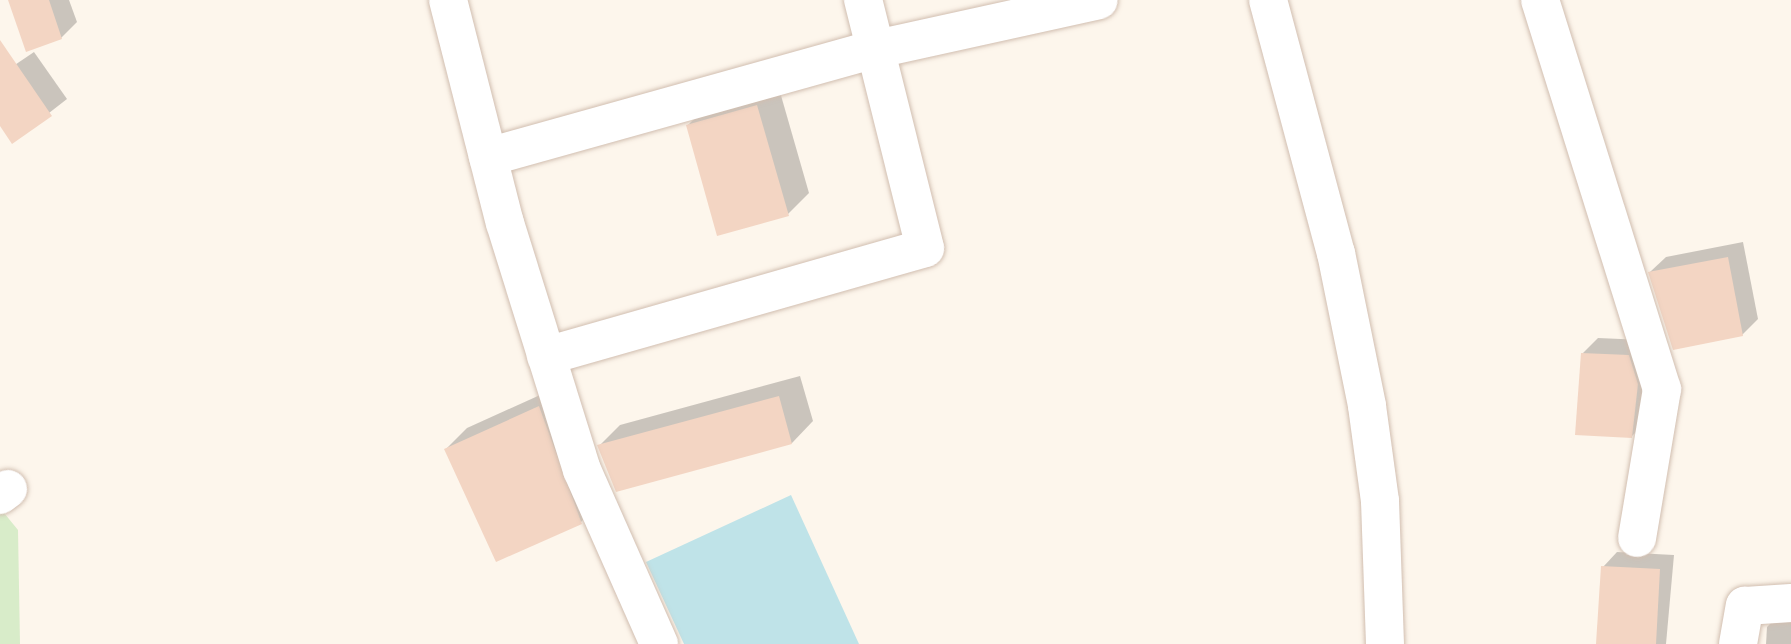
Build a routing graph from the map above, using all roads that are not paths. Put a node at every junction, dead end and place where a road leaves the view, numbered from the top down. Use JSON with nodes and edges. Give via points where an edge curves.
{"nodes":[{"id":1,"x":448,"y":0,"type":"edge"},
{"id":2,"x":863,"y":0,"type":"edge"},
{"id":3,"x":1099,"y":0,"type":"edge"},
{"id":4,"x":1268,"y":0,"type":"edge"},
{"id":5,"x":1539,"y":0,"type":"edge"},
{"id":6,"x":872,"y":50,"type":"junction"},
{"id":7,"x":488,"y":157,"type":"junction"},
{"id":8,"x":546,"y":356,"type":"junction"},
{"id":9,"x":1637,"y":538,"type":"dead end"},
{"id":10,"x":1791,"y":603,"type":"edge"},
{"id":11,"x":659,"y":644,"type":"edge"},
{"id":12,"x":1385,"y":644,"type":"edge"},
{"id":13,"x":1738,"y":644,"type":"edge"}],
"edges":[{"from":1,"to":7,"type":"street"},
{"from":2,"to":6,"type":"street"},
{"from":3,"to":6,"type":"street"},
{"from":4,"to":12,"type":"street","via":[[1336,253],[1367,406],[1380,501]]},
{"from":5,"to":9,"type":"street","via":[[1662,388]]},
{"from":6,"to":7,"type":"street"},
{"from":6,"to":8,"type":"street","via":[[925,248]]},
{"from":7,"to":8,"type":"street"},
{"from":8,"to":11,"type":"street","via":[[582,470]]},
{"from":10,"to":13,"type":"street","via":[[1745,606]]}]}
